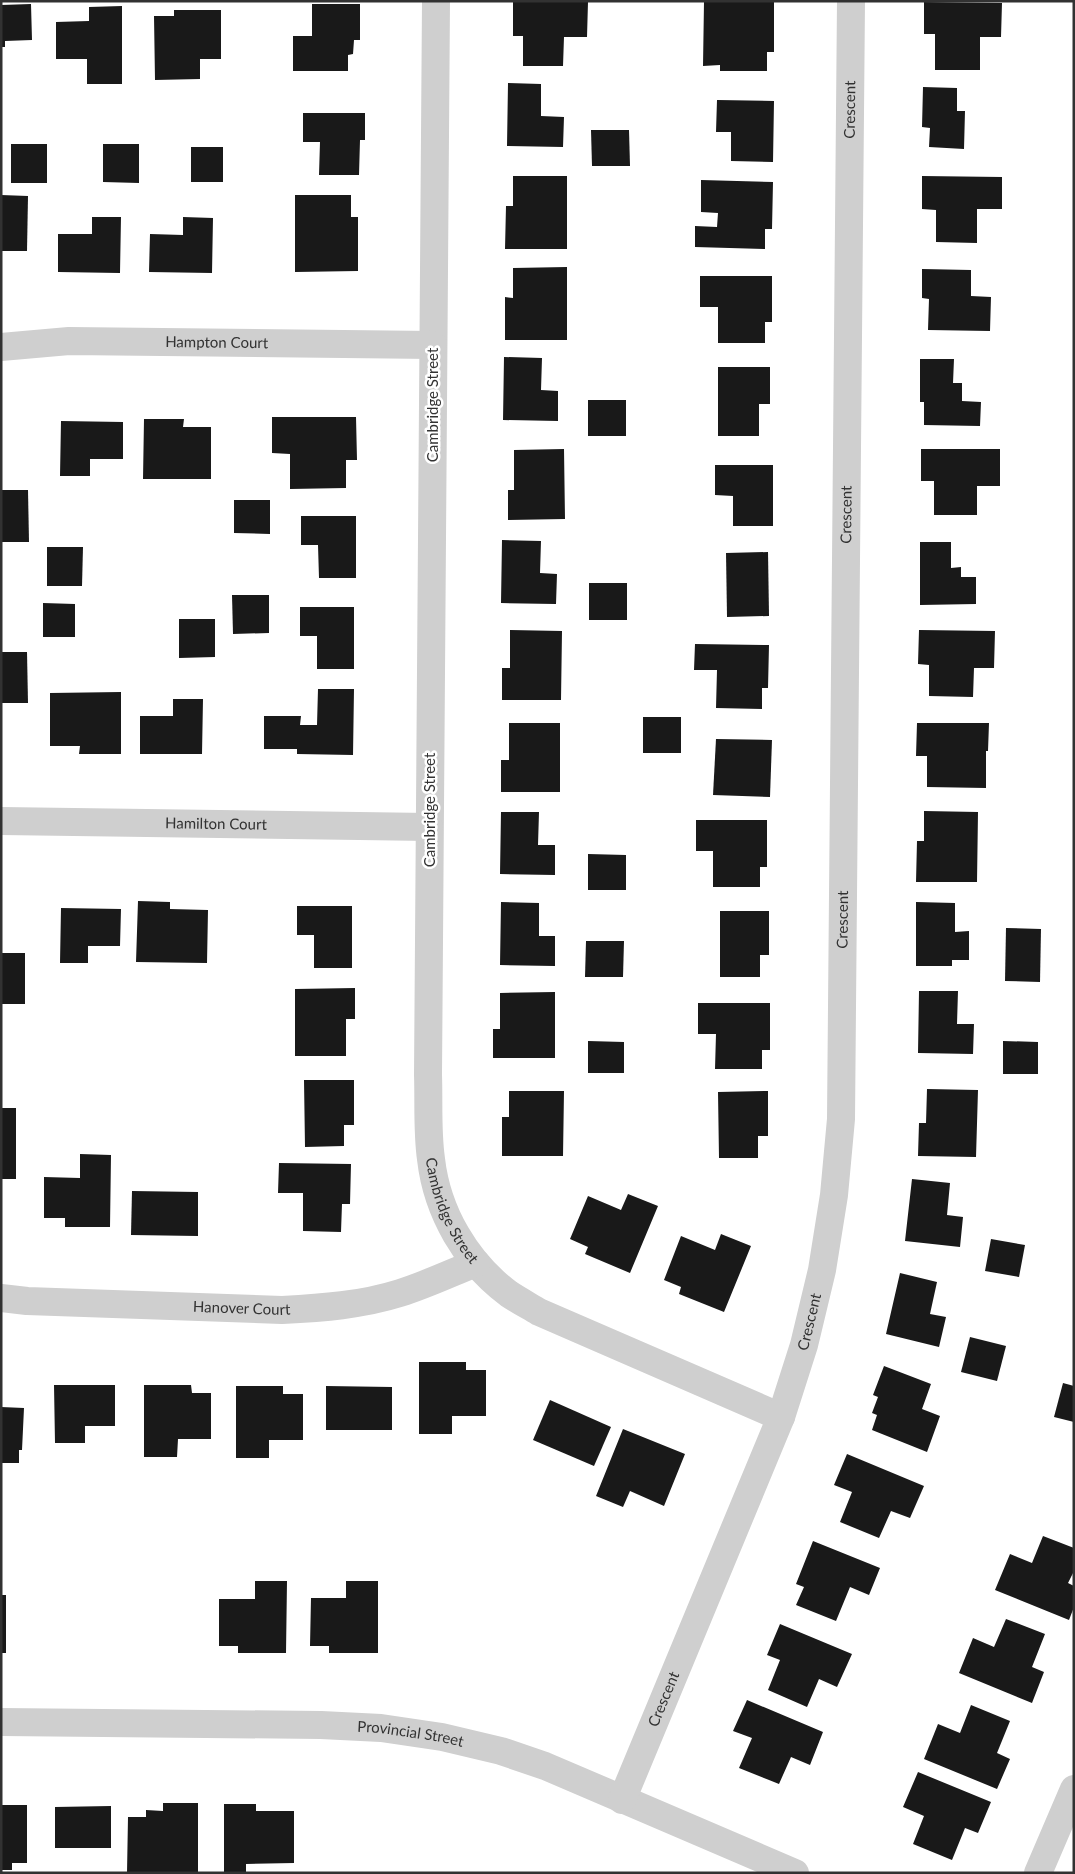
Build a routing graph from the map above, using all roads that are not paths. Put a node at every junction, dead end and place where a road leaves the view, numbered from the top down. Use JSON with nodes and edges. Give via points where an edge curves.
{"nodes":[{"id":1,"x":436,"y":1,"type":"edge"},
{"id":2,"x":851,"y":1,"type":"edge"},
{"id":3,"x":433,"y":345,"type":"junction"},
{"id":4,"x":1,"y":347,"type":"edge"},
{"id":5,"x":1,"y":822,"type":"edge"},
{"id":6,"x":430,"y":827,"type":"junction"},
{"id":7,"x":476,"y":1263,"type":"junction"},
{"id":8,"x":1,"y":1298,"type":"edge"},
{"id":9,"x":782,"y":1417,"type":"junction"},
{"id":10,"x":1,"y":1722,"type":"edge"},
{"id":11,"x":1074,"y":1789,"type":"edge"},
{"id":12,"x":622,"y":1800,"type":"junction"},
{"id":13,"x":795,"y":1873,"type":"edge"},
{"id":14,"x":1038,"y":1873,"type":"edge"}],
"edges":[{"from":1,"to":3,"type":"street","name":"Cambridge Street"},
{"from":2,"to":9,"type":"street","name":"Crescent","via":[[840,1119],[834,1195],[822,1270]]},
{"from":3,"to":4,"type":"street","name":"Hampton Court","via":[[69,341]]},
{"from":3,"to":6,"type":"street","name":"Cambridge Street"},
{"from":5,"to":6,"type":"street","name":"Hamilton Court"},
{"from":6,"to":7,"type":"street","name":"Cambridge Street","via":[[430,1159],[447,1218]]},
{"from":7,"to":8,"type":"street","name":"Hanover Court","via":[[366,1302],[318,1308],[272,1310]]},
{"from":7,"to":9,"type":"street","name":"Cambridge Street","via":[[509,1293],[539,1312]]},
{"from":9,"to":12,"type":"street","name":"Crescent"},
{"from":10,"to":12,"type":"street","name":"Provincial Street","via":[[381,1728],[442,1737],[501,1751],[545,1766]]},
{"from":11,"to":14,"type":"street"},
{"from":12,"to":13,"type":"street","name":"Provincial Street"}]}
